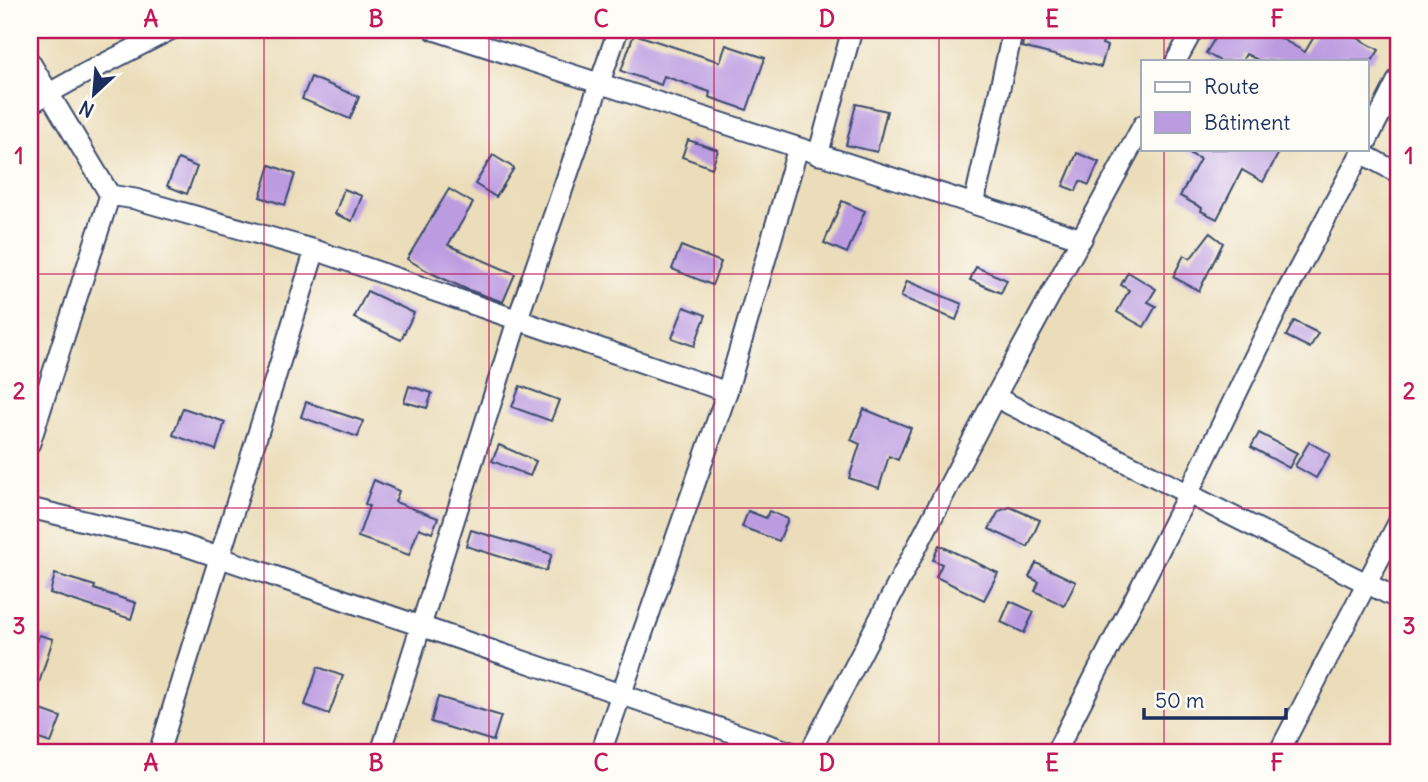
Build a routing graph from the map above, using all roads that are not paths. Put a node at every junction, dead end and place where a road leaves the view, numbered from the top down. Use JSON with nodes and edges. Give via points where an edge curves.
{"nodes":[{"id":1,"x":170,"y":30,"type":"edge"},
{"id":2,"x":434,"y":30,"type":"edge"},
{"id":3,"x":618,"y":30,"type":"edge"},
{"id":4,"x":852,"y":30,"type":"edge"},
{"id":5,"x":1013,"y":30,"type":"edge"},
{"id":6,"x":1193,"y":30,"type":"edge"},
{"id":7,"x":1177,"y":60,"type":"edge"},
{"id":8,"x":30,"y":62,"type":"edge"},
{"id":9,"x":1398,"y":79,"type":"edge"},
{"id":10,"x":599,"y":85,"type":"junction"},
{"id":11,"x":48,"y":95,"type":"junction"},
{"id":12,"x":30,"y":104,"type":"edge"},
{"id":13,"x":1141,"y":129,"type":"edge"},
{"id":14,"x":1368,"y":138,"type":"edge"},
{"id":15,"x":798,"y":148,"type":"junction"},
{"id":16,"x":1362,"y":150,"type":"edge"},
{"id":17,"x":1366,"y":150,"type":"edge"},
{"id":18,"x":818,"y":155,"type":"junction"},
{"id":19,"x":1398,"y":173,"type":"edge"},
{"id":20,"x":110,"y":195,"type":"junction"},
{"id":21,"x":974,"y":203,"type":"junction"},
{"id":22,"x":1082,"y":239,"type":"junction"},
{"id":23,"x":315,"y":250,"type":"junction"},
{"id":24,"x":518,"y":320,"type":"junction"},
{"id":25,"x":727,"y":391,"type":"junction"},
{"id":26,"x":995,"y":397,"type":"junction"},
{"id":27,"x":30,"y":443,"type":"edge"},
{"id":28,"x":1188,"y":494,"type":"junction"},
{"id":29,"x":30,"y":508,"type":"edge"},
{"id":30,"x":1398,"y":523,"type":"edge"},
{"id":31,"x":219,"y":558,"type":"junction"},
{"id":32,"x":1368,"y":583,"type":"junction"},
{"id":33,"x":1398,"y":600,"type":"edge"},
{"id":34,"x":420,"y":626,"type":"junction"},
{"id":35,"x":621,"y":695,"type":"junction"},
{"id":36,"x":159,"y":752,"type":"edge"},
{"id":37,"x":381,"y":752,"type":"edge"},
{"id":38,"x":601,"y":752,"type":"edge"},
{"id":39,"x":790,"y":752,"type":"edge"},
{"id":40,"x":810,"y":752,"type":"edge"},
{"id":41,"x":1056,"y":752,"type":"edge"},
{"id":42,"x":1279,"y":752,"type":"edge"}],
"edges":[{"from":1,"to":11,"type":"street"},
{"from":2,"to":10,"type":"street"},
{"from":3,"to":10,"type":"street"},
{"from":4,"to":18,"type":"street"},
{"from":5,"to":21,"type":"street"},
{"from":6,"to":7,"type":"street"},
{"from":8,"to":11,"type":"street"},
{"from":9,"to":14,"type":"street"},
{"from":10,"to":15,"type":"street"},
{"from":10,"to":24,"type":"street"},
{"from":11,"to":12,"type":"street"},
{"from":11,"to":20,"type":"street"},
{"from":13,"to":22,"type":"street"},
{"from":15,"to":18,"type":"street"},
{"from":15,"to":25,"type":"street"},
{"from":16,"to":28,"type":"street","via":[[1279,306]]},
{"from":17,"to":19,"type":"street"},
{"from":18,"to":21,"type":"street"},
{"from":20,"to":23,"type":"street"},
{"from":20,"to":27,"type":"street"},
{"from":21,"to":22,"type":"street"},
{"from":22,"to":26,"type":"street"},
{"from":23,"to":24,"type":"street"},
{"from":23,"to":31,"type":"street"},
{"from":24,"to":25,"type":"street"},
{"from":24,"to":34,"type":"street"},
{"from":25,"to":35,"type":"street"},
{"from":26,"to":28,"type":"street"},
{"from":26,"to":40,"type":"street"},
{"from":28,"to":32,"type":"street"},
{"from":28,"to":41,"type":"street"},
{"from":29,"to":31,"type":"street","via":[[180,544]]},
{"from":30,"to":32,"type":"street"},
{"from":31,"to":34,"type":"street"},
{"from":31,"to":36,"type":"street"},
{"from":32,"to":33,"type":"street"},
{"from":32,"to":42,"type":"street"},
{"from":34,"to":35,"type":"street"},
{"from":34,"to":37,"type":"street"},
{"from":35,"to":38,"type":"street"},
{"from":35,"to":39,"type":"street"}]}
